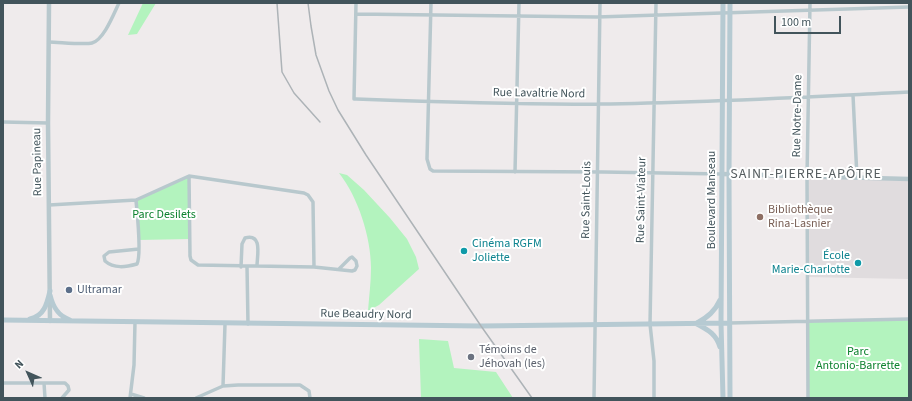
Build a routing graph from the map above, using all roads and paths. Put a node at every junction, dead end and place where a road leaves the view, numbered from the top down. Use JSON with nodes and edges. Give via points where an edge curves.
{"nodes":[{"id":1,"x":49,"y":3,"type":"edge"},
{"id":2,"x":119,"y":3,"type":"edge"},
{"id":3,"x":356,"y":3,"type":"edge"},
{"id":4,"x":431,"y":3,"type":"edge"},
{"id":5,"x":518,"y":3,"type":"edge"},
{"id":6,"x":600,"y":3,"type":"edge"},
{"id":7,"x":656,"y":3,"type":"edge"},
{"id":8,"x":723,"y":3,"type":"edge"},
{"id":9,"x":730,"y":3,"type":"edge"},
{"id":10,"x":810,"y":3,"type":"edge"},
{"id":11,"x":909,"y":7,"type":"edge"},
{"id":12,"x":810,"y":10,"type":"junction"},
{"id":13,"x":730,"y":12,"type":"junction"},
{"id":14,"x":723,"y":13,"type":"junction"},
{"id":15,"x":356,"y":14,"type":"junction"},
{"id":16,"x":656,"y":14,"type":"junction"},
{"id":17,"x":430,"y":15,"type":"junction"},
{"id":18,"x":518,"y":16,"type":"junction"},
{"id":19,"x":600,"y":17,"type":"junction"},
{"id":20,"x":49,"y":42,"type":"junction"},
{"id":21,"x":909,"y":92,"type":"edge"},
{"id":22,"x":853,"y":95,"type":"junction"},
{"id":23,"x":808,"y":97,"type":"junction"},
{"id":24,"x":723,"y":101,"type":"junction"},
{"id":25,"x":729,"y":101,"type":"junction"},
{"id":26,"x":429,"y":102,"type":"junction"},
{"id":27,"x":654,"y":103,"type":"junction"},
{"id":28,"x":516,"y":104,"type":"junction"},
{"id":29,"x":599,"y":104,"type":"junction"},
{"id":30,"x":3,"y":122,"type":"edge"},
{"id":31,"x":48,"y":123,"type":"junction"},
{"id":32,"x":515,"y":172,"type":"junction"},
{"id":33,"x":597,"y":172,"type":"junction"},
{"id":34,"x":653,"y":173,"type":"junction"},
{"id":35,"x":722,"y":174,"type":"junction"},
{"id":36,"x":729,"y":175,"type":"junction"},
{"id":37,"x":189,"y":176,"type":"junction"},
{"id":38,"x":807,"y":177,"type":"junction"},
{"id":39,"x":857,"y":178,"type":"junction"},
{"id":40,"x":909,"y":179,"type":"edge"},
{"id":41,"x":136,"y":200,"type":"junction"},
{"id":42,"x":49,"y":205,"type":"junction"},
{"id":43,"x":139,"y":250,"type":"junction"},
{"id":44,"x":247,"y":266,"type":"junction"},
{"id":45,"x":257,"y":266,"type":"junction"},
{"id":46,"x":241,"y":267,"type":"junction"},
{"id":47,"x":314,"y":267,"type":"junction"},
{"id":48,"x":339,"y":269,"type":"junction"},
{"id":49,"x":50,"y":292,"type":"junction"},
{"id":50,"x":722,"y":297,"type":"junction"},
{"id":51,"x":909,"y":319,"type":"edge"},
{"id":52,"x":3,"y":320,"type":"edge"},
{"id":53,"x":17,"y":320,"type":"junction"},
{"id":54,"x":807,"y":320,"type":"junction"},
{"id":55,"x":50,"y":321,"type":"junction"},
{"id":56,"x":77,"y":322,"type":"junction"},
{"id":57,"x":135,"y":322,"type":"junction"},
{"id":58,"x":696,"y":323,"type":"junction"},
{"id":59,"x":721,"y":323,"type":"junction"},
{"id":60,"x":729,"y":323,"type":"junction"},
{"id":61,"x":225,"y":324,"type":"junction"},
{"id":62,"x":248,"y":324,"type":"junction"},
{"id":63,"x":650,"y":324,"type":"junction"},
{"id":64,"x":595,"y":325,"type":"junction"},
{"id":65,"x":723,"y":354,"type":"junction"},
{"id":66,"x":3,"y":383,"type":"edge"},
{"id":67,"x":44,"y":383,"type":"junction"},
{"id":68,"x":223,"y":386,"type":"junction"},
{"id":69,"x":131,"y":396,"type":"edge"},
{"id":70,"x":45,"y":398,"type":"edge"},
{"id":71,"x":62,"y":398,"type":"edge"},
{"id":72,"x":144,"y":398,"type":"edge"},
{"id":73,"x":196,"y":398,"type":"edge"},
{"id":74,"x":310,"y":398,"type":"edge"},
{"id":75,"x":594,"y":398,"type":"edge"},
{"id":76,"x":654,"y":398,"type":"edge"},
{"id":77,"x":723,"y":398,"type":"edge"},
{"id":78,"x":730,"y":398,"type":"edge"},
{"id":79,"x":808,"y":398,"type":"edge"}],
"edges":[{"from":1,"to":20,"type":"street","name":"Rue Papineau"},
{"from":2,"to":20,"type":"street","via":[[103,35],[97,41],[88,44]]},
{"from":3,"to":15,"type":"street"},
{"from":4,"to":17,"type":"street"},
{"from":5,"to":18,"type":"street"},
{"from":6,"to":19,"type":"street","name":"Rue Saint-Louis"},
{"from":7,"to":16,"type":"street","name":"Rue Saint-Viateur"},
{"from":8,"to":14,"type":"main road","name":"Boulevard Manseau"},
{"from":9,"to":13,"type":"main road","name":"Boulevard Manseau"},
{"from":10,"to":12,"type":"street","name":"Rue Notre-Dame"},
{"from":11,"to":12,"type":"street"},
{"from":12,"to":13,"type":"street"},
{"from":12,"to":23,"type":"street","name":"Rue Notre-Dame"},
{"from":13,"to":14,"type":"street"},
{"from":13,"to":25,"type":"main road","name":"Boulevard Manseau"},
{"from":14,"to":16,"type":"street"},
{"from":14,"to":24,"type":"main road","name":"Boulevard Manseau"},
{"from":15,"to":17,"type":"street"},
{"from":15,"to":26,"type":"street","name":"Rue Lavaltrie Nord","via":[[354,99]]},
{"from":16,"to":19,"type":"street"},
{"from":16,"to":27,"type":"street","name":"Rue Saint-Viateur"},
{"from":17,"to":18,"type":"street"},
{"from":17,"to":26,"type":"street"},
{"from":18,"to":19,"type":"street"},
{"from":18,"to":28,"type":"street"},
{"from":19,"to":29,"type":"street","name":"Rue Saint-Louis"},
{"from":20,"to":31,"type":"street","name":"Rue Papineau"},
{"from":21,"to":22,"type":"street","name":"Rue Lavaltrie Nord"},
{"from":22,"to":23,"type":"street","name":"Rue Lavaltrie Nord"},
{"from":22,"to":39,"type":"street"},
{"from":23,"to":25,"type":"street","name":"Rue Lavaltrie Nord"},
{"from":23,"to":38,"type":"street","name":"Rue Notre-Dame"},
{"from":24,"to":25,"type":"street","name":"Rue Lavaltrie Nord"},
{"from":24,"to":27,"type":"street","name":"Rue Lavaltrie Nord"},
{"from":24,"to":35,"type":"main road","name":"Boulevard Manseau"},
{"from":25,"to":36,"type":"main road","name":"Boulevard Manseau"},
{"from":26,"to":28,"type":"street","name":"Rue Lavaltrie Nord"},
{"from":26,"to":32,"type":"street","via":[[427,159],[430,169],[437,172]]},
{"from":27,"to":29,"type":"street","name":"Rue Lavaltrie Nord"},
{"from":27,"to":34,"type":"street","name":"Rue Saint-Viateur"},
{"from":28,"to":29,"type":"street","name":"Rue Lavaltrie Nord"},
{"from":28,"to":32,"type":"street"},
{"from":29,"to":33,"type":"street","name":"Rue Saint-Louis"},
{"from":30,"to":31,"type":"street"},
{"from":31,"to":42,"type":"street","name":"Rue Papineau"},
{"from":32,"to":33,"type":"street"},
{"from":33,"to":34,"type":"street"},
{"from":33,"to":64,"type":"street","name":"Rue Saint-Louis"},
{"from":34,"to":35,"type":"street"},
{"from":34,"to":63,"type":"street","name":"Rue Saint-Viateur"},
{"from":35,"to":36,"type":"street"},
{"from":35,"to":50,"type":"main road","name":"Boulevard Manseau"},
{"from":36,"to":38,"type":"street"},
{"from":36,"to":60,"type":"main road","name":"Boulevard Manseau"},
{"from":37,"to":41,"type":"street"},
{"from":37,"to":46,"type":"street","via":[[191,260],[198,265]]},
{"from":37,"to":47,"type":"street","via":[[308,195],[313,202]]},
{"from":38,"to":39,"type":"street"},
{"from":38,"to":54,"type":"street","name":"Rue Notre-Dame"},
{"from":39,"to":40,"type":"street"},
{"from":41,"to":42,"type":"street"},
{"from":41,"to":43,"type":"street"},
{"from":42,"to":49,"type":"street","name":"Rue Papineau"},
{"from":43,"to":43,"type":"street","via":[[108,252],[104,256],[105,262],[114,267],[137,264]]},
{"from":44,"to":45,"type":"street"},
{"from":44,"to":46,"type":"street"},
{"from":44,"to":62,"type":"street"},
{"from":45,"to":46,"type":"street","via":[[258,246],[255,239],[249,237],[242,244]]},
{"from":45,"to":47,"type":"street"},
{"from":47,"to":48,"type":"street"},
{"from":48,"to":48,"type":"street","via":[[350,258],[356,261],[355,270]]},
{"from":49,"to":53,"type":"main road","via":[[47,305],[37,317]]},
{"from":49,"to":55,"type":"street","name":"Rue Papineau"},
{"from":49,"to":56,"type":"main road","via":[[52,303],[59,314]]},
{"from":50,"to":58,"type":"main road","via":[[712,313]]},
{"from":50,"to":59,"type":"main road","name":"Boulevard Manseau"},
{"from":51,"to":54,"type":"street"},
{"from":52,"to":53,"type":"main road","name":"Rue Beaudry Nord"},
{"from":53,"to":55,"type":"main road","name":"Rue Beaudry Nord"},
{"from":54,"to":60,"type":"street"},
{"from":54,"to":79,"type":"street","name":"Rue Notre-Dame"},
{"from":55,"to":56,"type":"main road","name":"Rue Beaudry Nord"},
{"from":56,"to":57,"type":"main road","name":"Rue Beaudry Nord"},
{"from":57,"to":61,"type":"main road","name":"Rue Beaudry Nord"},
{"from":57,"to":69,"type":"street"},
{"from":58,"to":59,"type":"main road","name":"Rue Beaudry Nord"},
{"from":58,"to":63,"type":"main road","name":"Rue Beaudry Nord"},
{"from":58,"to":65,"type":"main road","via":[[714,334]]},
{"from":59,"to":60,"type":"main road","name":"Rue Beaudry Nord"},
{"from":59,"to":65,"type":"main road","name":"Boulevard Manseau"},
{"from":60,"to":78,"type":"main road","name":"Boulevard Manseau"},
{"from":61,"to":62,"type":"main road","name":"Rue Beaudry Nord"},
{"from":61,"to":68,"type":"street"},
{"from":62,"to":64,"type":"main road","name":"Rue Beaudry Nord"},
{"from":63,"to":64,"type":"main road","name":"Rue Beaudry Nord"},
{"from":63,"to":76,"type":"street","name":"Rue Saint-Viateur"},
{"from":64,"to":75,"type":"street","name":"Rue Saint-Louis"},
{"from":65,"to":77,"type":"main road","name":"Boulevard Manseau"},
{"from":66,"to":67,"type":"street"},
{"from":67,"to":70,"type":"street"},
{"from":67,"to":71,"type":"street","via":[[65,383],[69,390]]},
{"from":68,"to":73,"type":"street"},
{"from":68,"to":74,"type":"street","via":[[300,386],[309,391]]},
{"from":69,"to":72,"type":"street"}]}
